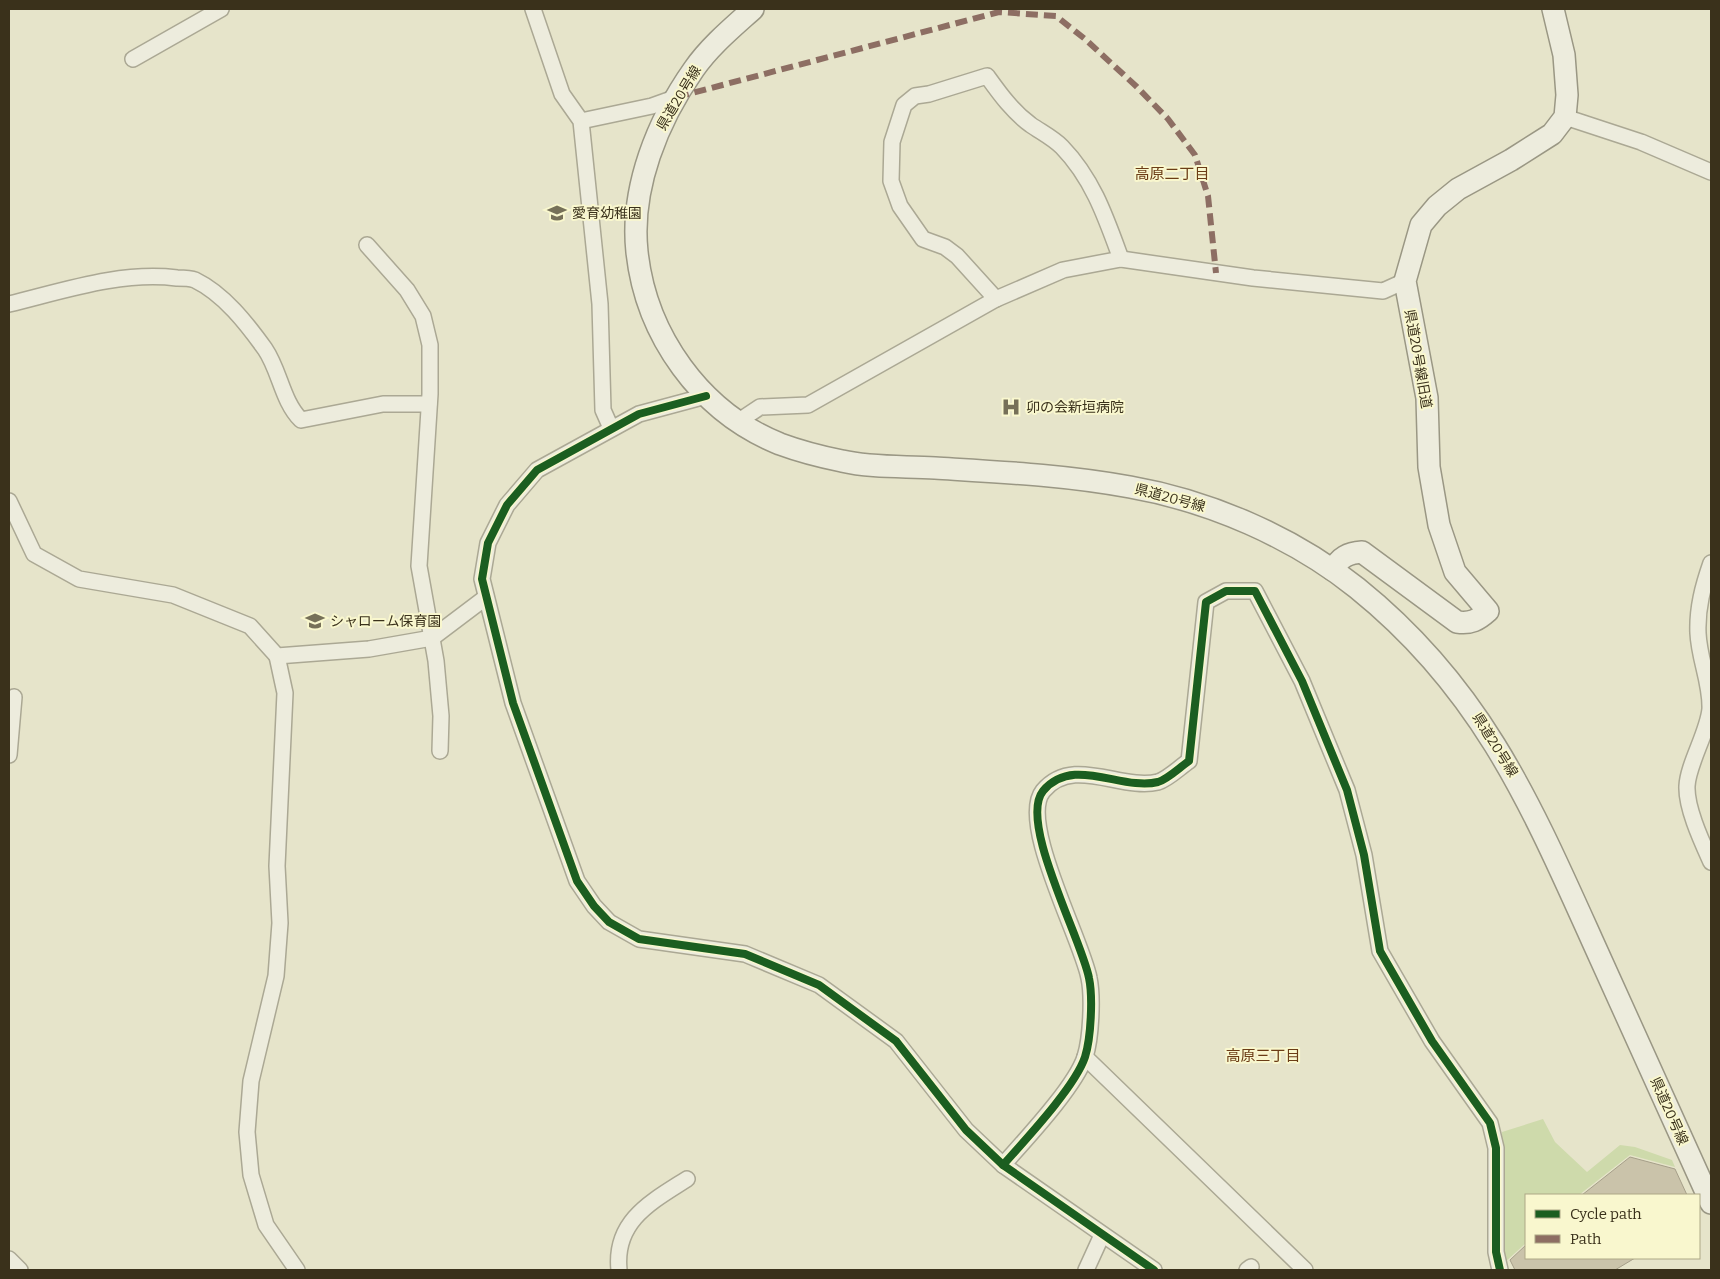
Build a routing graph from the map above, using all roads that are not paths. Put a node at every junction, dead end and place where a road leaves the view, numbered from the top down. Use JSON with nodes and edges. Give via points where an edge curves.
{"nodes":[{"id":1,"x":221,"y":9,"type":"edge"},
{"id":2,"x":533,"y":9,"type":"edge"},
{"id":3,"x":753,"y":9,"type":"edge"},
{"id":4,"x":1552,"y":9,"type":"edge"},
{"id":5,"x":133,"y":59,"type":"dead end"},
{"id":6,"x":677,"y":98,"type":"junction"},
{"id":7,"x":1565,"y":117,"type":"junction"},
{"id":8,"x":581,"y":121,"type":"junction"},
{"id":9,"x":1711,"y":172,"type":"edge"},
{"id":10,"x":367,"y":244,"type":"dead end"},
{"id":11,"x":1121,"y":259,"type":"junction"},
{"id":12,"x":1405,"y":281,"type":"junction"},
{"id":13,"x":996,"y":299,"type":"junction"},
{"id":14,"x":9,"y":304,"type":"edge"},
{"id":15,"x":706,"y":396,"type":"junction"},
{"id":16,"x":429,"y":404,"type":"junction"},
{"id":17,"x":739,"y":421,"type":"junction"},
{"id":18,"x":611,"y":428,"type":"junction"},
{"id":19,"x":9,"y":501,"type":"edge"},
{"id":20,"x":1711,"y":563,"type":"edge"},
{"id":21,"x":1333,"y":570,"type":"junction"},
{"id":22,"x":485,"y":598,"type":"junction"},
{"id":23,"x":432,"y":638,"type":"junction"},
{"id":24,"x":277,"y":656,"type":"junction"},
{"id":25,"x":14,"y":697,"type":"dead end"},
{"id":26,"x":440,"y":751,"type":"dead end"},
{"id":27,"x":9,"y":755,"type":"edge"},
{"id":28,"x":1711,"y":862,"type":"edge"},
{"id":29,"x":1085,"y":1057,"type":"junction"},
{"id":30,"x":1003,"y":1165,"type":"junction"},
{"id":31,"x":687,"y":1179,"type":"dead end"},
{"id":32,"x":1711,"y":1203,"type":"edge"},
{"id":33,"x":1102,"y":1235,"type":"junction"},
{"id":34,"x":9,"y":1259,"type":"edge"},
{"id":35,"x":20,"y":1270,"type":"edge"},
{"id":36,"x":297,"y":1270,"type":"edge"},
{"id":37,"x":619,"y":1270,"type":"edge"},
{"id":38,"x":1086,"y":1270,"type":"edge"},
{"id":39,"x":1154,"y":1270,"type":"edge"},
{"id":40,"x":1305,"y":1270,"type":"edge"},
{"id":41,"x":1500,"y":1270,"type":"edge"}],
"edges":[{"from":1,"to":5,"type":"street"},
{"from":2,"to":8,"type":"street","via":[[562,94]]},
{"from":3,"to":6,"type":"main road","name":"県道20号線","via":[[696,66]]},
{"from":4,"to":7,"type":"main road","via":[[1564,54]]},
{"from":6,"to":8,"type":"street"},
{"from":6,"to":15,"type":"main road","name":"県道20号線","via":[[661,124],[645,174],[636,219],[636,244],[642,281],[656,326],[687,374]]},
{"from":7,"to":9,"type":"street","via":[[1640,142]]},
{"from":7,"to":12,"type":"main road","name":"県道20号線旧道","via":[[1552,134],[1458,189],[1437,206],[1421,225]]},
{"from":8,"to":18,"type":"street","via":[[600,304],[603,410]]},
{"from":10,"to":16,"type":"street","via":[[408,290],[423,316],[430,345]]},
{"from":11,"to":12,"type":"street","via":[[1253,278],[1383,291]]},
{"from":11,"to":13,"type":"street","via":[[1063,270]]},
{"from":11,"to":13,"type":"street","via":[[1086,176],[1061,146],[1006,103],[987,76],[915,96],[904,105],[892,142],[891,181],[900,206],[923,239],[945,247],[957,256]]},
{"from":12,"to":21,"type":"main road","name":"県道20号線旧道","via":[[1427,398],[1429,467],[1438,525],[1455,572],[1488,611],[1476,621],[1457,622],[1362,552],[1342,558]]},
{"from":13,"to":17,"type":"street","via":[[808,406],[760,407]]},
{"from":14,"to":16,"type":"street","via":[[153,275],[194,280],[216,293],[246,324],[278,373],[291,410],[300,420],[383,404]]},
{"from":15,"to":17,"type":"main road","name":"県道20号線"},
{"from":15,"to":18,"type":"street","via":[[639,414]]},
{"from":16,"to":23,"type":"street","via":[[419,566]]},
{"from":17,"to":21,"type":"main road","name":"県道20号線","via":[[778,443],[848,463],[1069,477],[1160,493],[1227,515],[1298,549]]},
{"from":18,"to":22,"type":"street","via":[[537,470],[507,504],[488,543],[482,580]]},
{"from":19,"to":24,"type":"street","via":[[34,554],[79,579],[173,595],[250,626]]},
{"from":20,"to":28,"type":"street","via":[[1700,595],[1698,635],[1710,709],[1687,785],[1694,816]]},
{"from":21,"to":32,"type":"main road","name":"県道20号線","via":[[1397,622],[1448,676],[1512,771],[1546,836]]},
{"from":22,"to":23,"type":"street"},
{"from":22,"to":30,"type":"street","via":[[513,704],[577,881],[594,906],[609,922],[640,939],[745,954],[819,986],[896,1041],[966,1130]]},
{"from":23,"to":24,"type":"street","via":[[369,649]]},
{"from":23,"to":26,"type":"street","via":[[441,716]]},
{"from":24,"to":36,"type":"street","via":[[285,694],[278,866],[280,923],[276,976],[251,1080],[247,1132],[251,1175],[266,1225]]},
{"from":25,"to":27,"type":"street"},
{"from":29,"to":30,"type":"street","via":[[1074,1079]]},
{"from":29,"to":40,"type":"street"},
{"from":29,"to":41,"type":"street","via":[[1092,1000],[1089,977],[1052,879],[1039,829],[1038,807],[1042,792],[1058,778],[1092,774],[1129,783],[1159,782],[1189,761],[1206,602],[1226,590],[1255,591],[1302,680],[1347,790],[1364,855],[1380,951],[1432,1041],[1490,1123],[1496,1148],[1496,1252]]},
{"from":30,"to":33,"type":"street"},
{"from":31,"to":37,"type":"street","via":[[629,1222],[618,1257]]},
{"from":33,"to":38,"type":"street"},
{"from":33,"to":39,"type":"street"},
{"from":34,"to":35,"type":"street"}]}
